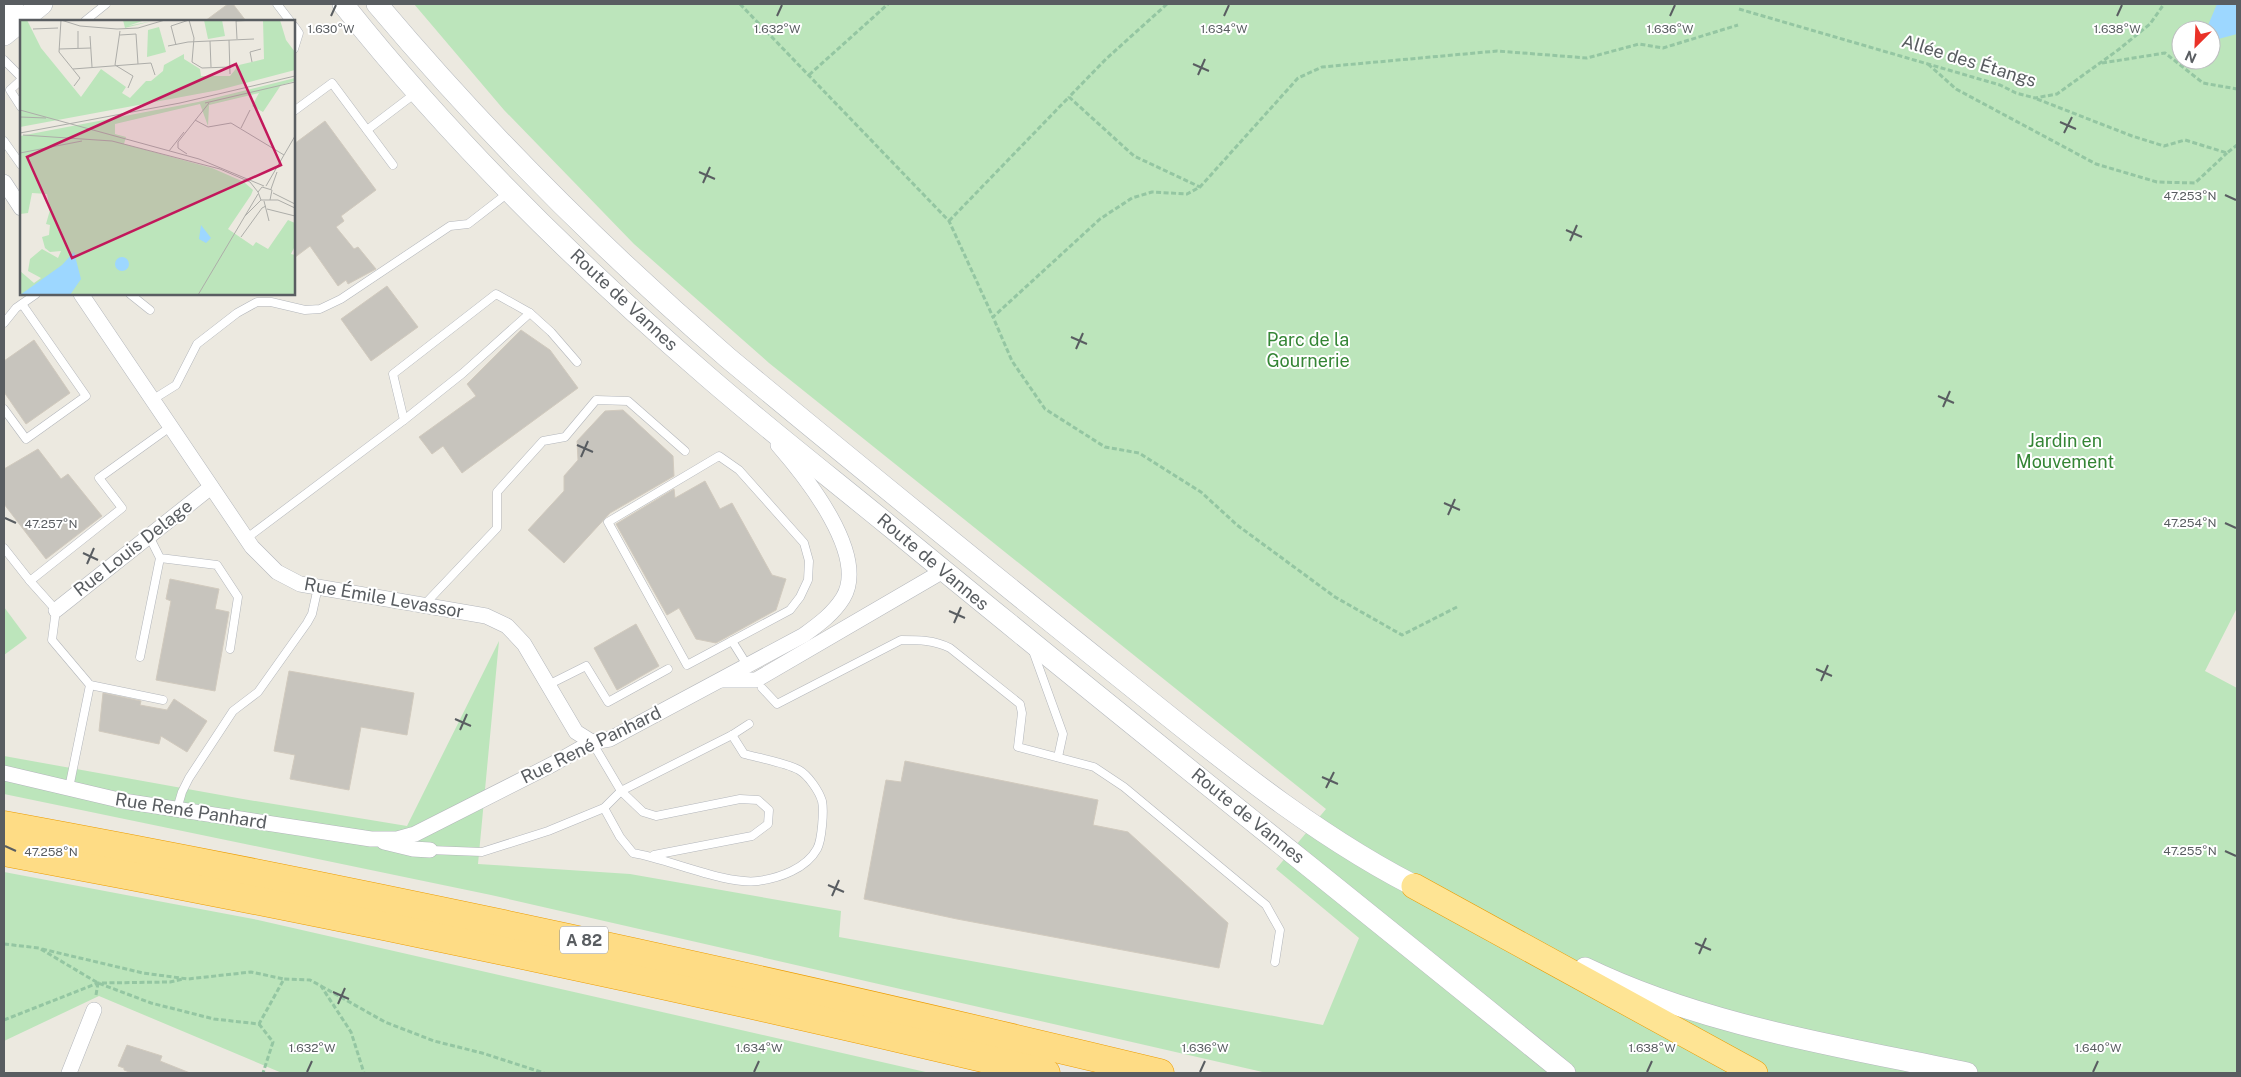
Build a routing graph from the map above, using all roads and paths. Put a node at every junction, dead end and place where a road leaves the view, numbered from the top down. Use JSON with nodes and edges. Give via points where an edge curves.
{"nodes":[{"id":1,"x":13,"y":4,"type":"edge"},
{"id":2,"x":42,"y":4,"type":"edge"},
{"id":3,"x":106,"y":4,"type":"edge"},
{"id":4,"x":277,"y":4,"type":"edge"},
{"id":5,"x":343,"y":4,"type":"edge"},
{"id":6,"x":377,"y":4,"type":"edge"},
{"id":7,"x":740,"y":4,"type":"edge"},
{"id":8,"x":888,"y":4,"type":"edge"},
{"id":9,"x":1167,"y":4,"type":"edge"},
{"id":10,"x":2164,"y":4,"type":"edge"},
{"id":11,"x":1739,"y":8,"type":"dead end"},
{"id":12,"x":4,"y":11,"type":"edge"},
{"id":13,"x":22,"y":20,"type":"edge"},
{"id":14,"x":86,"y":20,"type":"edge"},
{"id":15,"x":289,"y":20,"type":"edge"},
{"id":16,"x":20,"y":22,"type":"edge"},
{"id":17,"x":1738,"y":25,"type":"dead end"},
{"id":18,"x":295,"y":27,"type":"edge"},
{"id":19,"x":4,"y":35,"type":"edge"},
{"id":20,"x":295,"y":46,"type":"edge"},
{"id":21,"x":4,"y":60,"type":"edge"},
{"id":22,"x":1928,"y":63,"type":"junction"},
{"id":23,"x":2100,"y":64,"type":"junction"},
{"id":24,"x":809,"y":75,"type":"junction"},
{"id":25,"x":20,"y":78,"type":"edge"},
{"id":26,"x":20,"y":80,"type":"edge"},
{"id":27,"x":2237,"y":88,"type":"edge"},
{"id":28,"x":417,"y":92,"type":"junction"},
{"id":29,"x":1069,"y":96,"type":"junction"},
{"id":30,"x":2035,"y":98,"type":"junction"},
{"id":31,"x":20,"y":105,"type":"edge"},
{"id":32,"x":295,"y":110,"type":"edge"},
{"id":33,"x":367,"y":130,"type":"junction"},
{"id":34,"x":4,"y":141,"type":"edge"},
{"id":35,"x":2237,"y":145,"type":"edge"},
{"id":36,"x":2227,"y":153,"type":"junction"},
{"id":37,"x":20,"y":164,"type":"edge"},
{"id":38,"x":393,"y":165,"type":"dead end"},
{"id":39,"x":4,"y":182,"type":"edge"},
{"id":40,"x":1200,"y":187,"type":"junction"},
{"id":41,"x":510,"y":190,"type":"junction"},
{"id":42,"x":20,"y":206,"type":"edge"},
{"id":43,"x":948,"y":221,"type":"junction"},
{"id":44,"x":35,"y":295,"type":"edge"},
{"id":45,"x":81,"y":295,"type":"edge"},
{"id":46,"x":131,"y":295,"type":"edge"},
{"id":47,"x":22,"y":304,"type":"junction"},
{"id":48,"x":150,"y":310,"type":"dead end"},
{"id":49,"x":530,"y":313,"type":"junction"},
{"id":50,"x":993,"y":316,"type":"junction"},
{"id":51,"x":4,"y":323,"type":"edge"},
{"id":52,"x":576,"y":362,"type":"dead end"},
{"id":53,"x":152,"y":400,"type":"junction"},
{"id":54,"x":4,"y":409,"type":"edge"},
{"id":55,"x":747,"y":410,"type":"junction"},
{"id":56,"x":404,"y":420,"type":"junction"},
{"id":57,"x":170,"y":427,"type":"junction"},
{"id":58,"x":685,"y":451,"type":"dead end"},
{"id":59,"x":211,"y":487,"type":"junction"},
{"id":60,"x":149,"y":536,"type":"junction"},
{"id":61,"x":246,"y":538,"type":"junction"},
{"id":62,"x":4,"y":548,"type":"edge"},
{"id":63,"x":160,"y":558,"type":"junction"},
{"id":64,"x":943,"y":570,"type":"junction"},
{"id":65,"x":30,"y":582,"type":"junction"},
{"id":66,"x":318,"y":587,"type":"junction"},
{"id":67,"x":424,"y":605,"type":"junction"},
{"id":68,"x":1457,"y":607,"type":"dead end"},
{"id":69,"x":56,"y":610,"type":"junction"},
{"id":70,"x":732,"y":641,"type":"junction"},
{"id":71,"x":1030,"y":642,"type":"junction"},
{"id":72,"x":230,"y":649,"type":"dead end"},
{"id":73,"x":140,"y":657,"type":"dead end"},
{"id":74,"x":747,"y":665,"type":"junction"},
{"id":75,"x":668,"y":670,"type":"dead end"},
{"id":76,"x":718,"y":680,"type":"junction"},
{"id":77,"x":759,"y":684,"type":"junction"},
{"id":78,"x":90,"y":685,"type":"junction"},
{"id":79,"x":548,"y":685,"type":"junction"},
{"id":80,"x":163,"y":700,"type":"dead end"},
{"id":81,"x":749,"y":724,"type":"dead end"},
{"id":82,"x":732,"y":735,"type":"junction"},
{"id":83,"x":592,"y":742,"type":"junction"},
{"id":84,"x":1058,"y":757,"type":"junction"},
{"id":85,"x":4,"y":773,"type":"edge"},
{"id":86,"x":69,"y":788,"type":"junction"},
{"id":87,"x":620,"y":791,"type":"junction"},
{"id":88,"x":604,"y":808,"type":"junction"},
{"id":89,"x":177,"y":809,"type":"junction"},
{"id":90,"x":4,"y":824,"type":"edge"},
{"id":91,"x":380,"y":840,"type":"junction"},
{"id":92,"x":430,"y":850,"type":"joint"},
{"id":93,"x":4,"y":852,"type":"edge"},
{"id":94,"x":652,"y":856,"type":"junction"},
{"id":95,"x":1414,"y":886,"type":"junction"},
{"id":96,"x":4,"y":944,"type":"edge"},
{"id":97,"x":38,"y":948,"type":"junction"},
{"id":98,"x":1275,"y":962,"type":"dead end"},
{"id":99,"x":188,"y":978,"type":"junction"},
{"id":100,"x":284,"y":979,"type":"junction"},
{"id":101,"x":98,"y":983,"type":"junction"},
{"id":102,"x":321,"y":986,"type":"junction"},
{"id":103,"x":94,"y":1010,"type":"dead end"},
{"id":104,"x":4,"y":1020,"type":"edge"},
{"id":105,"x":259,"y":1024,"type":"junction"},
{"id":106,"x":69,"y":1073,"type":"edge"},
{"id":107,"x":263,"y":1073,"type":"edge"},
{"id":108,"x":364,"y":1073,"type":"edge"},
{"id":109,"x":544,"y":1073,"type":"edge"},
{"id":110,"x":1046,"y":1073,"type":"edge"},
{"id":111,"x":1160,"y":1073,"type":"edge"},
{"id":112,"x":1565,"y":1073,"type":"edge"},
{"id":113,"x":1755,"y":1073,"type":"edge"},
{"id":114,"x":1967,"y":1073,"type":"edge"}],
"edges":[{"from":1,"to":12,"type":"main road"},
{"from":2,"to":13,"type":"main road"},
{"from":3,"to":14,"type":"lane"},
{"from":4,"to":15,"type":"lane"},
{"from":5,"to":28,"type":"main road","name":"Route de Vannes"},
{"from":6,"to":95,"type":"main road","name":"Route de Vannes","via":[[440,79],[560,203],[728,358],[1236,769],[1339,842]]},
{"from":7,"to":24,"type":"path"},
{"from":8,"to":24,"type":"path"},
{"from":9,"to":29,"type":"path"},
{"from":10,"to":23,"type":"path","name":"Allée des Étangs","via":[[2150,24]]},
{"from":11,"to":22,"type":"path","name":"Allée des Étangs"},
{"from":16,"to":19,"type":"main road"},
{"from":17,"to":40,"type":"path","via":[[1663,48],[1639,44],[1587,58],[1497,51],[1322,66],[1298,78]]},
{"from":18,"to":20,"type":"lane","via":[[299,33]]},
{"from":21,"to":25,"type":"lane"},
{"from":22,"to":30,"type":"path","name":"Allée des Étangs"},
{"from":22,"to":36,"type":"path","via":[[1956,90],[2096,164],[2157,182],[2195,183]]},
{"from":23,"to":27,"type":"path","via":[[2164,53],[2204,82]]},
{"from":23,"to":30,"type":"path","name":"Allée des Étangs","via":[[2058,94]]},
{"from":24,"to":43,"type":"path"},
{"from":26,"to":31,"type":"lane","via":[[10,90]]},
{"from":28,"to":33,"type":"lane"},
{"from":28,"to":41,"type":"main road","name":"Route de Vannes"},
{"from":29,"to":40,"type":"path","via":[[1134,156]]},
{"from":29,"to":43,"type":"path"},
{"from":30,"to":36,"type":"path","via":[[2164,146],[2185,140]]},
{"from":32,"to":33,"type":"lane","via":[[332,84]]},
{"from":33,"to":38,"type":"lane"},
{"from":34,"to":37,"type":"lane"},
{"from":35,"to":36,"type":"path"},
{"from":39,"to":42,"type":"street"},
{"from":40,"to":50,"type":"path","via":[[1187,194],[1152,192],[1132,198],[1100,219]]},
{"from":41,"to":53,"type":"lane","via":[[468,224],[450,226],[341,299],[320,309],[305,310],[257,302],[196,344],[176,385]]},
{"from":41,"to":55,"type":"main road","name":"Route de Vannes","via":[[659,334]]},
{"from":43,"to":50,"type":"path"},
{"from":44,"to":47,"type":"lane"},
{"from":45,"to":53,"type":"street","name":"Rue Émile Levassor"},
{"from":46,"to":48,"type":"lane"},
{"from":47,"to":51,"type":"lane"},
{"from":47,"to":54,"type":"lane","via":[[86,396],[26,439]]},
{"from":49,"to":52,"type":"lane"},
{"from":49,"to":56,"type":"lane"},
{"from":49,"to":56,"type":"lane","via":[[496,294],[393,374]]},
{"from":50,"to":68,"type":"path","via":[[1012,361],[1046,409],[1105,447],[1139,453],[1201,492],[1237,525],[1335,597],[1402,635]]},
{"from":53,"to":57,"type":"street","name":"Rue Émile Levassor"},
{"from":55,"to":64,"type":"main road","name":"Route de Vannes"},
{"from":55,"to":74,"type":"street","name":"Rue René Panhard","via":[[802,472],[839,536],[848,560],[849,580],[844,597],[828,617],[804,635]]},
{"from":56,"to":61,"type":"lane"},
{"from":57,"to":59,"type":"street","name":"Rue Émile Levassor"},
{"from":57,"to":65,"type":"lane","via":[[99,478],[122,508]]},
{"from":58,"to":67,"type":"lane","via":[[628,401],[596,400],[565,437],[543,441],[497,492],[498,528]]},
{"from":59,"to":60,"type":"street","name":"Rue Louis Delage"},
{"from":59,"to":61,"type":"street","name":"Rue Émile Levassor"},
{"from":60,"to":63,"type":"lane"},
{"from":60,"to":69,"type":"street","name":"Rue Louis Delage"},
{"from":61,"to":66,"type":"street","name":"Rue Émile Levassor","via":[[277,572],[300,584]]},
{"from":62,"to":65,"type":"lane"},
{"from":63,"to":72,"type":"lane","via":[[217,565],[238,597]]},
{"from":63,"to":73,"type":"lane"},
{"from":64,"to":71,"type":"main road","name":"Route de Vannes"},
{"from":64,"to":77,"type":"street"},
{"from":65,"to":69,"type":"lane"},
{"from":66,"to":67,"type":"street","name":"Rue Émile Levassor"},
{"from":66,"to":89,"type":"lane","via":[[307,623],[258,692],[234,710],[189,778]]},
{"from":67,"to":79,"type":"street","name":"Rue Émile Levassor","via":[[486,616],[507,626],[524,644]]},
{"from":69,"to":78,"type":"lane","via":[[52,640]]},
{"from":70,"to":70,"type":"lane","via":[[790,610],[808,580],[809,561],[804,543],[739,470],[719,456],[608,522],[687,665]]},
{"from":70,"to":74,"type":"lane"},
{"from":71,"to":84,"type":"lane","via":[[1064,734]]},
{"from":71,"to":112,"type":"main road","name":"Route de Vannes"},
{"from":74,"to":76,"type":"street","name":"Rue René Panhard"},
{"from":74,"to":77,"type":"street"},
{"from":75,"to":79,"type":"lane","via":[[608,702],[586,666]]},
{"from":76,"to":77,"type":"street","name":"Rue René Panhard"},
{"from":76,"to":83,"type":"street","name":"Rue René Panhard","via":[[610,738]]},
{"from":77,"to":84,"type":"lane","via":[[777,704],[901,640],[940,643],[1020,704],[1018,748]]},
{"from":78,"to":80,"type":"lane"},
{"from":78,"to":86,"type":"lane"},
{"from":79,"to":83,"type":"street","name":"Rue Émile Levassor","via":[[576,732]]},
{"from":81,"to":82,"type":"lane"},
{"from":82,"to":87,"type":"lane"},
{"from":82,"to":94,"type":"lane","via":[[744,754],[800,770],[813,785],[822,801],[822,826],[817,849],[801,866],[758,881],[732,880]]},
{"from":83,"to":87,"type":"lane"},
{"from":83,"to":91,"type":"street","name":"Rue René Panhard","via":[[414,834]]},
{"from":84,"to":98,"type":"lane","via":[[1094,768],[1124,787],[1266,905],[1280,930]]},
{"from":85,"to":86,"type":"street","name":"Rue René Panhard"},
{"from":86,"to":89,"type":"street","name":"Rue René Panhard"},
{"from":87,"to":88,"type":"lane"},
{"from":87,"to":94,"type":"lane","via":[[643,812],[656,816],[740,799],[758,800],[769,810],[768,824],[752,836]]},
{"from":88,"to":92,"type":"lane","via":[[548,831],[482,852]]},
{"from":88,"to":94,"type":"lane","via":[[633,853]]},
{"from":89,"to":91,"type":"street","name":"Rue René Panhard"},
{"from":90,"to":111,"type":"highway","number":"A 82","via":[[656,956]]},
{"from":91,"to":92,"type":"street","name":"Rue René Panhard","via":[[392,845]]},
{"from":93,"to":110,"type":"highway","number":"A 82","via":[[468,943]]},
{"from":95,"to":113,"type":"highway"},
{"from":95,"to":114,"type":"main road","name":"Route de Vannes","via":[[1652,997],[1738,1023]]},
{"from":96,"to":97,"type":"path"},
{"from":97,"to":99,"type":"path","via":[[143,973]]},
{"from":97,"to":101,"type":"path"},
{"from":99,"to":100,"type":"path","via":[[251,972]]},
{"from":99,"to":101,"type":"path","via":[[170,982]]},
{"from":100,"to":102,"type":"path","via":[[310,980]]},
{"from":100,"to":105,"type":"path"},
{"from":101,"to":104,"type":"path"},
{"from":101,"to":105,"type":"path","via":[[214,1019]]},
{"from":102,"to":108,"type":"path","via":[[351,1032]]},
{"from":102,"to":109,"type":"path","via":[[385,1022]]},
{"from":103,"to":106,"type":"street"},
{"from":105,"to":107,"type":"path","via":[[273,1042]]}]}
